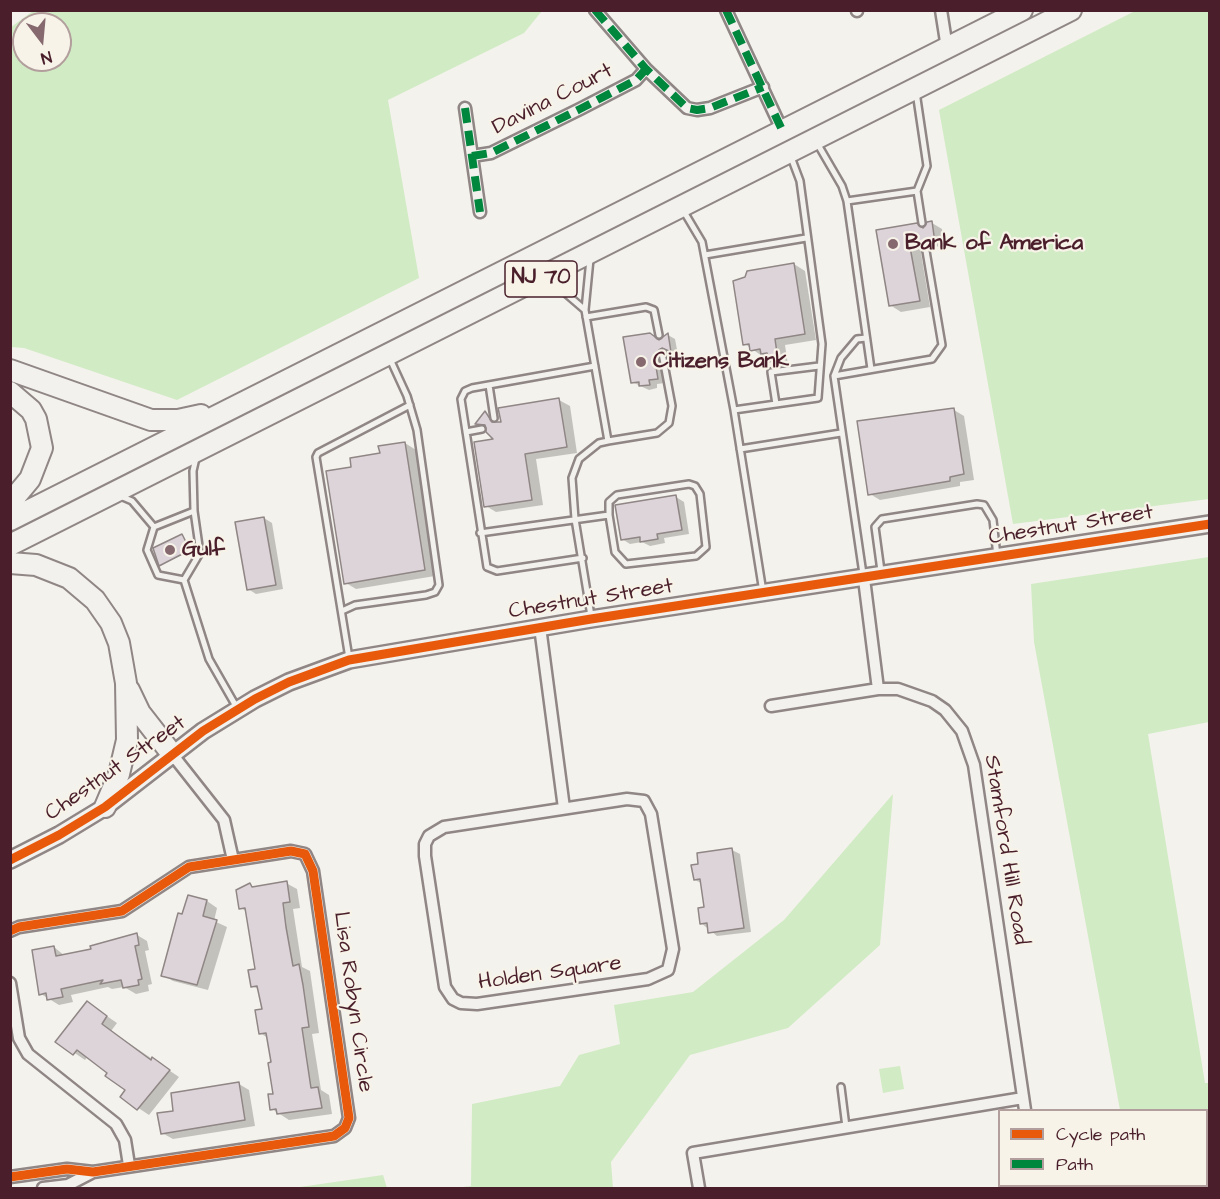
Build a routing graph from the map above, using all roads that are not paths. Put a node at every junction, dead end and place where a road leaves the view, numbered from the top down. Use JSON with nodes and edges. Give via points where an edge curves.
{"nodes":[{"id":1,"x":595,"y":10,"type":"edge"},
{"id":2,"x":726,"y":10,"type":"edge"},
{"id":3,"x":941,"y":10,"type":"edge"},
{"id":4,"x":1022,"y":10,"type":"edge"},
{"id":5,"x":1071,"y":10,"type":"edge"},
{"id":6,"x":947,"y":48,"type":"junction"},
{"id":7,"x":646,"y":69,"type":"junction"},
{"id":8,"x":763,"y":87,"type":"junction"},
{"id":9,"x":915,"y":87,"type":"junction"},
{"id":10,"x":465,"y":108,"type":"dead end"},
{"id":11,"x":783,"y":132,"type":"junction"},
{"id":12,"x":815,"y":139,"type":"junction"},
{"id":13,"x":789,"y":152,"type":"junction"},
{"id":14,"x":472,"y":156,"type":"junction"},
{"id":15,"x":917,"y":191,"type":"junction"},
{"id":16,"x":847,"y":201,"type":"junction"},
{"id":17,"x":682,"y":208,"type":"junction"},
{"id":18,"x":480,"y":212,"type":"dead end"},
{"id":19,"x":922,"y":223,"type":"dead end"},
{"id":20,"x":806,"y":238,"type":"junction"},
{"id":21,"x":925,"y":245,"type":"dead end"},
{"id":22,"x":590,"y":254,"type":"junction"},
{"id":23,"x":705,"y":255,"type":"junction"},
{"id":24,"x":545,"y":276,"type":"junction"},
{"id":25,"x":585,"y":310,"type":"junction"},
{"id":26,"x":586,"y":317,"type":"junction"},
{"id":27,"x":659,"y":335,"type":"dead end"},
{"id":28,"x":866,"y":338,"type":"junction"},
{"id":29,"x":662,"y":353,"type":"dead end"},
{"id":30,"x":388,"y":355,"type":"junction"},
{"id":31,"x":595,"y":366,"type":"junction"},
{"id":32,"x":819,"y":366,"type":"junction"},
{"id":33,"x":871,"y":369,"type":"junction"},
{"id":34,"x":10,"y":370,"type":"edge"},
{"id":35,"x":834,"y":376,"type":"junction"},
{"id":36,"x":489,"y":385,"type":"junction"},
{"id":37,"x":10,"y":392,"type":"edge"},
{"id":38,"x":776,"y":404,"type":"junction"},
{"id":39,"x":410,"y":405,"type":"junction"},
{"id":40,"x":228,"y":409,"type":"junction"},
{"id":41,"x":734,"y":410,"type":"junction"},
{"id":42,"x":494,"y":418,"type":"dead end"},
{"id":43,"x":482,"y":429,"type":"dead end"},
{"id":44,"x":466,"y":432,"type":"junction"},
{"id":45,"x":841,"y":433,"type":"junction"},
{"id":46,"x":608,"y":441,"type":"junction"},
{"id":47,"x":740,"y":449,"type":"junction"},
{"id":48,"x":197,"y":450,"type":"junction"},
{"id":49,"x":113,"y":493,"type":"junction"},
{"id":50,"x":10,"y":503,"type":"edge"},
{"id":51,"x":194,"y":511,"type":"junction"},
{"id":52,"x":609,"y":515,"type":"junction"},
{"id":53,"x":575,"y":519,"type":"junction"},
{"id":54,"x":10,"y":520,"type":"edge"},
{"id":55,"x":1209,"y":524,"type":"edge"},
{"id":56,"x":154,"y":527,"type":"junction"},
{"id":57,"x":480,"y":533,"type":"junction"},
{"id":58,"x":10,"y":545,"type":"edge"},
{"id":59,"x":997,"y":557,"type":"junction"},
{"id":60,"x":583,"y":558,"type":"junction"},
{"id":61,"x":10,"y":563,"type":"edge"},
{"id":62,"x":881,"y":576,"type":"junction"},
{"id":63,"x":864,"y":579,"type":"junction"},
{"id":64,"x":184,"y":580,"type":"junction"},
{"id":65,"x":763,"y":594,"type":"junction"},
{"id":66,"x":342,"y":611,"type":"junction"},
{"id":67,"x":591,"y":619,"type":"junction"},
{"id":68,"x":540,"y":627,"type":"junction"},
{"id":69,"x":349,"y":660,"type":"junction"},
{"id":70,"x":126,"y":682,"type":"junction"},
{"id":71,"x":878,"y":689,"type":"junction"},
{"id":72,"x":771,"y":706,"type":"dead end"},
{"id":73,"x":238,"y":709,"type":"junction"},
{"id":74,"x":172,"y":754,"type":"junction"},
{"id":75,"x":105,"y":807,"type":"junction"},
{"id":76,"x":564,"y":808,"type":"junction"},
{"id":77,"x":29,"y":851,"type":"junction"},
{"id":78,"x":10,"y":854,"type":"edge"},
{"id":79,"x":10,"y":860,"type":"edge"},
{"id":80,"x":233,"y":860,"type":"junction"},
{"id":81,"x":10,"y":931,"type":"edge"},
{"id":82,"x":10,"y":983,"type":"edge"},
{"id":83,"x":841,"y":1087,"type":"dead end"},
{"id":84,"x":1023,"y":1098,"type":"junction"},
{"id":85,"x":1025,"y":1109,"type":"edge"},
{"id":86,"x":846,"y":1127,"type":"junction"},
{"id":87,"x":129,"y":1166,"type":"junction"},
{"id":88,"x":93,"y":1172,"type":"junction"},
{"id":89,"x":10,"y":1177,"type":"edge"},
{"id":90,"x":43,"y":1188,"type":"edge"},
{"id":91,"x":699,"y":1188,"type":"edge"}],
"edges":[{"from":1,"to":7,"type":"street","name":"Davina Court"},
{"from":2,"to":8,"type":"street"},
{"from":3,"to":6,"type":"street"},
{"from":4,"to":6,"type":"highway","number":"NJ 70"},
{"from":5,"to":9,"type":"highway","number":"NJ 70"},
{"from":6,"to":11,"type":"highway","number":"NJ 70"},
{"from":7,"to":8,"type":"street","name":"Davina Court","via":[[678,102],[697,110]]},
{"from":7,"to":14,"type":"street","name":"Davina Court","via":[[636,80],[570,114],[491,153]]},
{"from":8,"to":11,"type":"street"},
{"from":9,"to":12,"type":"highway","number":"NJ 70"},
{"from":9,"to":15,"type":"lane","via":[[927,166]]},
{"from":10,"to":14,"type":"street"},
{"from":11,"to":40,"type":"highway","number":"NJ 70"},
{"from":12,"to":13,"type":"highway","number":"NJ 70"},
{"from":12,"to":16,"type":"lane"},
{"from":13,"to":17,"type":"highway","number":"NJ 70"},
{"from":13,"to":20,"type":"lane","via":[[800,181]]},
{"from":14,"to":18,"type":"street"},
{"from":15,"to":16,"type":"lane"},
{"from":15,"to":19,"type":"lane"},
{"from":16,"to":28,"type":"lane"},
{"from":17,"to":22,"type":"highway","number":"NJ 70"},
{"from":17,"to":23,"type":"lane","via":[[702,242]]},
{"from":20,"to":23,"type":"lane"},
{"from":20,"to":32,"type":"lane","via":[[822,344]]},
{"from":21,"to":33,"type":"lane","via":[[942,345],[932,359]]},
{"from":22,"to":24,"type":"highway","number":"NJ 70"},
{"from":22,"to":25,"type":"lane"},
{"from":23,"to":41,"type":"lane"},
{"from":24,"to":25,"type":"lane"},
{"from":24,"to":30,"type":"highway","number":"NJ 70"},
{"from":25,"to":26,"type":"lane"},
{"from":26,"to":27,"type":"lane","via":[[646,307],[654,310]]},
{"from":26,"to":31,"type":"lane"},
{"from":28,"to":33,"type":"lane"},
{"from":28,"to":35,"type":"lane","via":[[857,339],[841,358]]},
{"from":29,"to":46,"type":"lane","via":[[672,406],[669,423],[657,432]]},
{"from":30,"to":39,"type":"lane"},
{"from":30,"to":48,"type":"highway","number":"NJ 70"},
{"from":31,"to":36,"type":"lane"},
{"from":31,"to":46,"type":"lane"},
{"from":32,"to":38,"type":"lane","via":[[818,398]]},
{"from":32,"to":38,"type":"lane","via":[[771,372]]},
{"from":33,"to":35,"type":"lane"},
{"from":34,"to":40,"type":"highway","via":[[151,420],[178,420]]},
{"from":35,"to":45,"type":"lane"},
{"from":36,"to":42,"type":"lane"},
{"from":36,"to":44,"type":"lane","via":[[468,389],[462,396]]},
{"from":37,"to":50,"type":"highway","via":[[32,410],[42,448],[30,479]]},
{"from":38,"to":41,"type":"lane"},
{"from":39,"to":66,"type":"lane","via":[[316,457]]},
{"from":39,"to":66,"type":"lane","via":[[419,441],[439,585],[435,592],[426,595],[355,605]]},
{"from":40,"to":54,"type":"highway","number":"NJ 70"},
{"from":41,"to":47,"type":"lane"},
{"from":43,"to":44,"type":"lane"},
{"from":44,"to":57,"type":"lane"},
{"from":45,"to":47,"type":"lane"},
{"from":45,"to":63,"type":"lane"},
{"from":46,"to":53,"type":"lane","via":[[598,443],[574,467],[571,489]]},
{"from":47,"to":65,"type":"lane"},
{"from":48,"to":49,"type":"highway","number":"NJ 70"},
{"from":48,"to":51,"type":"lane"},
{"from":49,"to":56,"type":"lane","via":[[132,501]]},
{"from":49,"to":58,"type":"highway","number":"NJ 70"},
{"from":51,"to":56,"type":"lane"},
{"from":51,"to":64,"type":"lane","via":[[201,554]]},
{"from":52,"to":52,"type":"lane","via":[[609,502],[617,495],[692,484],[700,494],[706,547],[696,555],[626,564],[615,552]]},
{"from":52,"to":53,"type":"lane"},
{"from":53,"to":57,"type":"lane"},
{"from":53,"to":60,"type":"lane"},
{"from":55,"to":59,"type":"street","name":"Chestnut Street"},
{"from":56,"to":64,"type":"lane","via":[[147,550],[158,575]]},
{"from":57,"to":60,"type":"lane","via":[[485,562],[494,571]]},
{"from":59,"to":62,"type":"street","name":"Chestnut Street"},
{"from":59,"to":62,"type":"lane","via":[[993,520],[984,505],[882,519],[875,527]]},
{"from":60,"to":67,"type":"lane"},
{"from":61,"to":70,"type":"highway","via":[[36,565],[83,587],[115,633]]},
{"from":62,"to":63,"type":"street","name":"Chestnut Street"},
{"from":63,"to":65,"type":"street","name":"Chestnut Street"},
{"from":63,"to":71,"type":"street"},
{"from":64,"to":73,"type":"lane","via":[[209,659]]},
{"from":65,"to":67,"type":"street","name":"Chestnut Street"},
{"from":66,"to":69,"type":"lane"},
{"from":67,"to":68,"type":"street","name":"Chestnut Street"},
{"from":68,"to":69,"type":"street","name":"Chestnut Street"},
{"from":68,"to":76,"type":"street"},
{"from":69,"to":73,"type":"street","name":"Chestnut Street","via":[[290,681]]},
{"from":70,"to":74,"type":"highway","via":[[140,713]]},
{"from":70,"to":75,"type":"highway","via":[[127,740],[119,774]]},
{"from":71,"to":72,"type":"street","name":"Stamford Hill Road"},
{"from":71,"to":84,"type":"street","name":"Stamford Hill Road","via":[[907,691],[932,701],[955,721],[969,748]]},
{"from":73,"to":74,"type":"street","name":"Chestnut Street"},
{"from":74,"to":75,"type":"street","name":"Chestnut Street"},
{"from":74,"to":80,"type":"street","via":[[224,820]]},
{"from":75,"to":77,"type":"street","name":"Chestnut Street"},
{"from":76,"to":76,"type":"street","name":"Holden Square","via":[[444,827],[427,840],[425,856],[445,987],[457,1001],[477,1004],[648,979],[664,973],[671,965],[673,949],[647,805],[641,799],[627,798]]},
{"from":77,"to":78,"type":"street","name":"Chestnut Street"},
{"from":77,"to":79,"type":"street","name":"Chestnut Street"},
{"from":80,"to":81,"type":"street","name":"Lisa Robyn Circle","via":[[189,867],[122,910]]},
{"from":80,"to":87,"type":"street","name":"Lisa Robyn Circle","via":[[291,851],[309,859],[314,871],[348,1123],[334,1136]]},
{"from":82,"to":87,"type":"street","via":[[19,1038],[28,1054],[116,1124],[125,1140]]},
{"from":83,"to":86,"type":"lane"},
{"from":84,"to":85,"type":"street","name":"Stamford Hill Road"},
{"from":84,"to":86,"type":"street"},
{"from":86,"to":91,"type":"street","via":[[693,1153]]},
{"from":87,"to":88,"type":"street","name":"Lisa Robyn Circle"},
{"from":88,"to":89,"type":"street","name":"Lisa Robyn Circle","via":[[67,1169]]},
{"from":88,"to":90,"type":"street","name":"Lisa Robyn Circle","via":[[68,1185]]}]}
